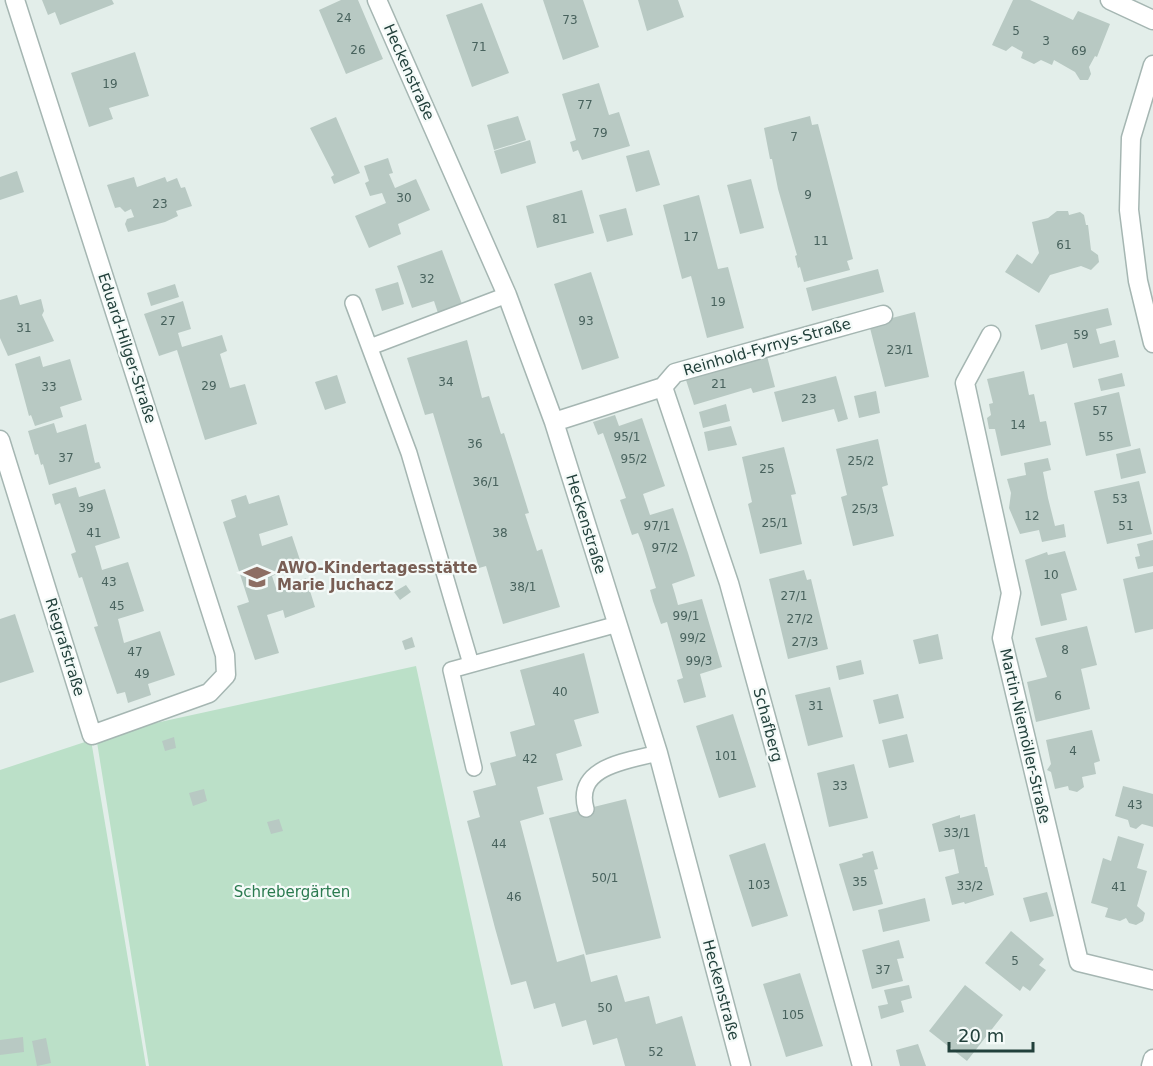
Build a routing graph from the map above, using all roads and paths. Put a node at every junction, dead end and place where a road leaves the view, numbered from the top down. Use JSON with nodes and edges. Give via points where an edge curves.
{"nodes":[{"id":1,"x":15,"y":0,"type":"edge"},
{"id":2,"x":1110,"y":0,"type":"edge"},
{"id":3,"x":382,"y":1,"type":"edge"},
{"id":4,"x":1153,"y":20,"type":"edge"},
{"id":5,"x":1153,"y":65,"type":"edge"},
{"id":6,"x":507,"y":295,"type":"junction"},
{"id":7,"x":353,"y":303,"type":"dead end"},
{"id":8,"x":884,"y":315,"type":"dead end"},
{"id":9,"x":991,"y":336,"type":"dead end"},
{"id":10,"x":1153,"y":343,"type":"edge"},
{"id":11,"x":370,"y":347,"type":"junction"},
{"id":12,"x":663,"y":387,"type":"junction"},
{"id":13,"x":554,"y":422,"type":"junction"},
{"id":14,"x":0,"y":440,"type":"edge"},
{"id":15,"x":618,"y":624,"type":"junction"},
{"id":16,"x":471,"y":664,"type":"junction"},
{"id":17,"x":209,"y":693,"type":"joint"},
{"id":18,"x":658,"y":753,"type":"junction"},
{"id":19,"x":474,"y":768,"type":"dead end"},
{"id":20,"x":586,"y":809,"type":"dead end"},
{"id":21,"x":1153,"y":980,"type":"edge"},
{"id":22,"x":1153,"y":1059,"type":"edge"},
{"id":23,"x":741,"y":1066,"type":"edge"},
{"id":24,"x":862,"y":1066,"type":"edge"},
{"id":25,"x":1151,"y":1066,"type":"edge"}],
"edges":[{"from":1,"to":17,"type":"street","name":"Eduard-Hilger-Straße","via":[[225,655],[226,675]]},
{"from":2,"to":4,"type":"street"},
{"from":3,"to":6,"type":"street","name":"Heckenstraße"},
{"from":5,"to":10,"type":"street","via":[[1131,138],[1129,210],[1138,281]]},
{"from":6,"to":11,"type":"lane"},
{"from":6,"to":13,"type":"street","name":"Heckenstraße"},
{"from":7,"to":11,"type":"lane"},
{"from":8,"to":12,"type":"street","name":"Reinhold-Fyrnys-Straße","via":[[675,373]]},
{"from":9,"to":21,"type":"street","name":"Martin-Niemöller-Straße","via":[[965,383],[1011,593],[1002,638],[1079,963]]},
{"from":11,"to":16,"type":"lane","via":[[409,453]]},
{"from":12,"to":13,"type":"street","name":"Reinhold-Fyrnys-Straße"},
{"from":12,"to":24,"type":"street","name":"Schafberg","via":[[729,582]]},
{"from":13,"to":15,"type":"street","name":"Heckenstraße"},
{"from":14,"to":17,"type":"street","name":"Riegrafstraße","via":[[92,735]]},
{"from":15,"to":16,"type":"lane"},
{"from":15,"to":18,"type":"street","name":"Heckenstraße"},
{"from":16,"to":19,"type":"lane","via":[[451,670]]},
{"from":18,"to":20,"type":"lane","via":[[599,769],[585,784]]},
{"from":18,"to":23,"type":"street","name":"Heckenstraße"},
{"from":22,"to":25,"type":"street"}]}
